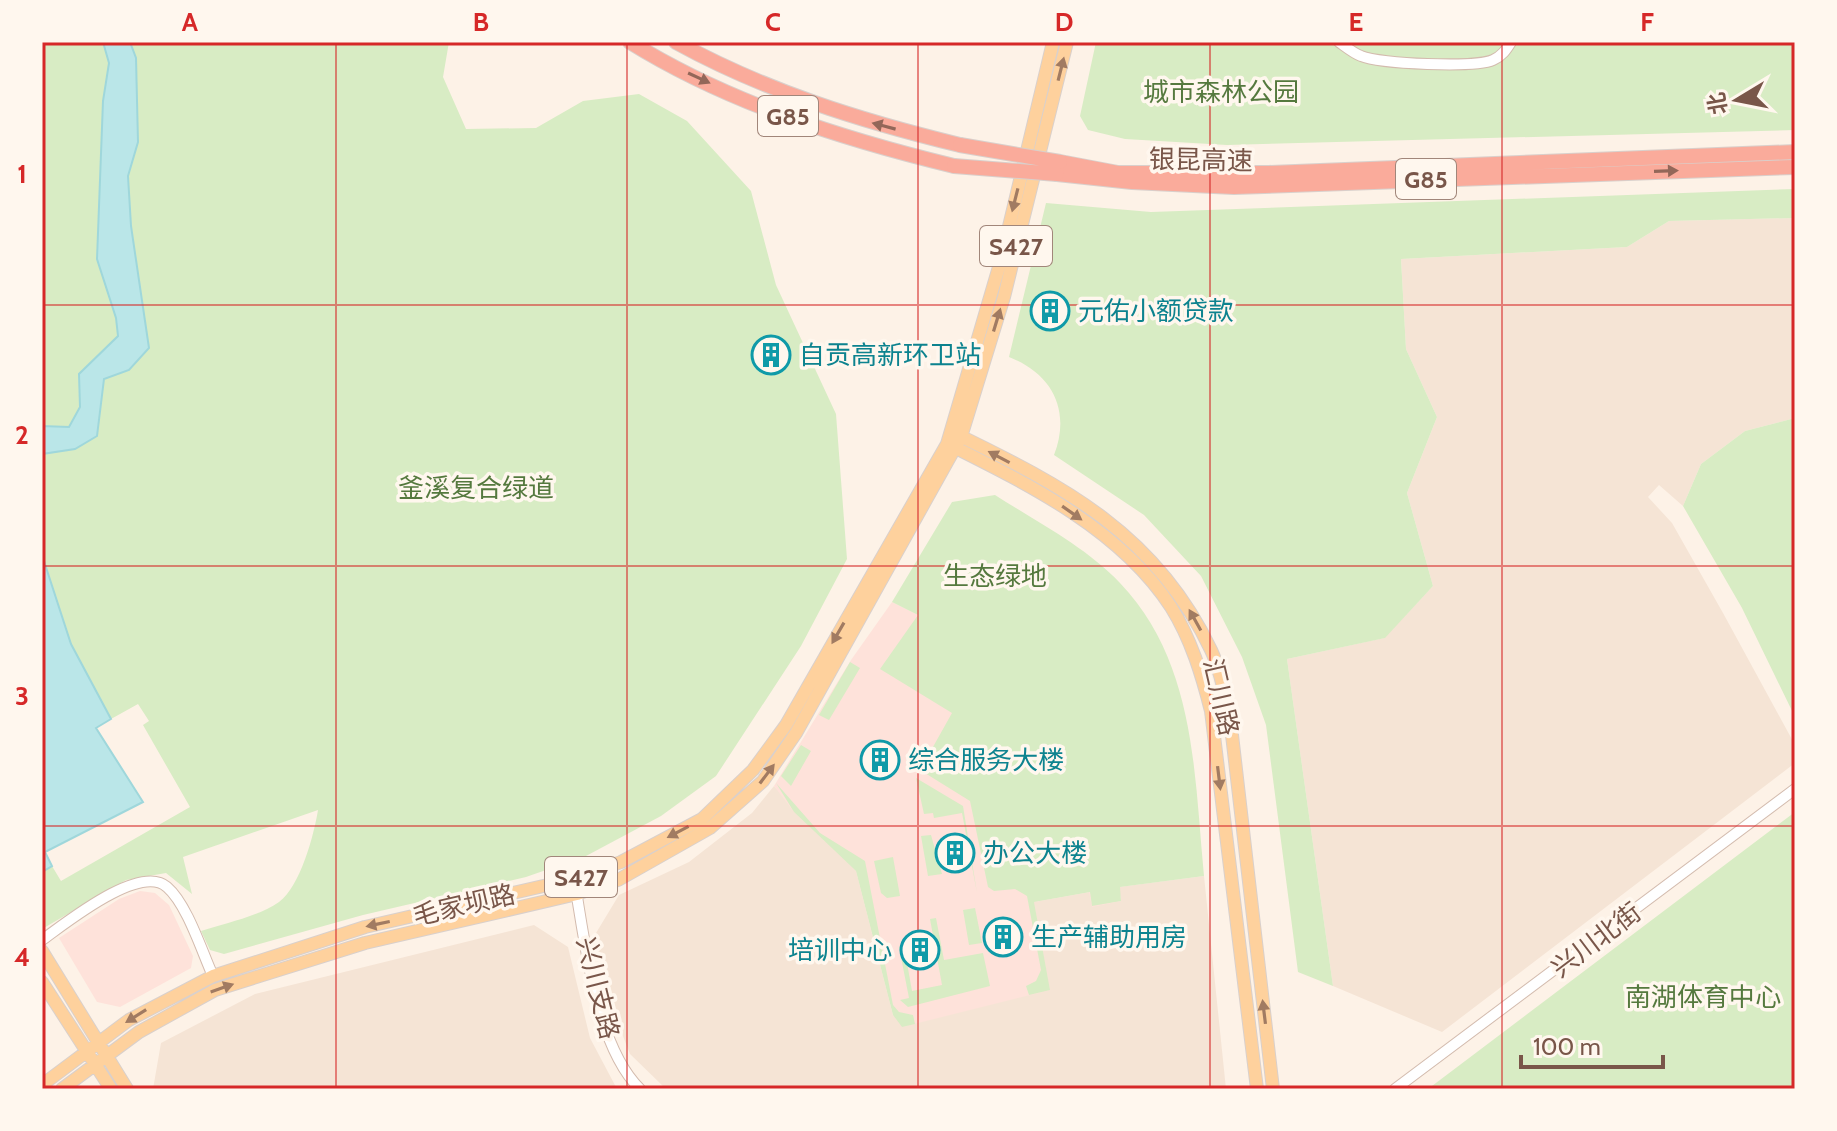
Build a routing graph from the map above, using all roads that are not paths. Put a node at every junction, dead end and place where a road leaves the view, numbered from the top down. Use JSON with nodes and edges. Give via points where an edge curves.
{"nodes":[{"id":1,"x":630,"y":42,"type":"edge"},
{"id":2,"x":676,"y":42,"type":"edge"},
{"id":3,"x":1053,"y":42,"type":"edge"},
{"id":4,"x":1067,"y":42,"type":"edge"},
{"id":5,"x":1339,"y":42,"type":"edge"},
{"id":6,"x":1511,"y":42,"type":"edge"},
{"id":7,"x":1795,"y":152,"type":"edge"},
{"id":8,"x":1795,"y":167,"type":"edge"},
{"id":9,"x":1058,"y":168,"type":"junction"},
{"id":10,"x":954,"y":440,"type":"junction"},
{"id":11,"x":1795,"y":789,"type":"edge"},
{"id":12,"x":574,"y":879,"type":"junction"},
{"id":13,"x":577,"y":894,"type":"junction"},
{"id":14,"x":42,"y":940,"type":"edge"},
{"id":15,"x":42,"y":952,"type":"edge"},
{"id":16,"x":213,"y":976,"type":"junction"},
{"id":17,"x":42,"y":982,"type":"edge"},
{"id":18,"x":97,"y":1041,"type":"junction"},
{"id":19,"x":85,"y":1050,"type":"junction"},
{"id":20,"x":100,"y":1059,"type":"junction"},
{"id":21,"x":42,"y":1085,"type":"edge"},
{"id":22,"x":62,"y":1089,"type":"edge"},
{"id":23,"x":111,"y":1089,"type":"edge"},
{"id":24,"x":127,"y":1089,"type":"edge"},
{"id":25,"x":640,"y":1089,"type":"edge"},
{"id":26,"x":1257,"y":1089,"type":"edge"},
{"id":27,"x":1273,"y":1089,"type":"edge"},
{"id":28,"x":1395,"y":1089,"type":"edge"}],
"edges":[{"from":1,"to":9,"type":"highway","name":"银昆高速","number":"G85","one_way":true,"bridge":true,"via":[[731,93],[818,128],[954,166]]},
{"from":9,"to":2,"type":"highway","name":"银昆高速","number":"G85","one_way":true,"bridge":true,"via":[[874,124],[734,74]]},
{"from":3,"to":10,"type":"main road","number":"S427","one_way":true},
{"from":10,"to":4,"type":"main road","number":"S427","one_way":true,"via":[[1004,297]]},
{"from":5,"to":6,"type":"street","via":[[1380,61],[1473,63],[1492,60]]},
{"from":7,"to":9,"type":"highway","name":"银昆高速","number":"G85","via":[[1269,173]]},
{"from":9,"to":8,"type":"highway","name":"银昆高速","number":"G85","one_way":true,"via":[[1132,182],[1234,187]]},
{"from":10,"to":12,"type":"main road","name":"毛家坝路","number":"S427","one_way":true,"via":[[786,725],[753,770],[702,819],[621,862]]},
{"from":13,"to":10,"type":"main road","name":"毛家坝路","number":"S427","one_way":true,"via":[[618,880],[710,828],[763,781],[796,733]]},
{"from":10,"to":26,"type":"main road","name":"汇川路","one_way":true,"via":[[1069,510],[1126,554],[1171,607],[1198,661],[1211,711]]},
{"from":27,"to":10,"type":"main road","name":"汇川路","one_way":true,"via":[[1229,709],[1213,653],[1183,599],[1139,544],[1080,500]]},
{"from":11,"to":28,"type":"street","name":"兴川北街"},
{"from":12,"to":13,"type":"street","name":"兴川支路"},
{"from":12,"to":16,"type":"main road","name":"毛家坝路","number":"S427","one_way":true,"via":[[365,927]]},
{"from":20,"to":13,"type":"main road","name":"毛家坝路","number":"S427","one_way":true,"via":[[176,1008],[215,990],[365,943]]},
{"from":13,"to":25,"type":"street","name":"兴川支路","via":[[614,1052]]},
{"from":14,"to":16,"type":"street","via":[[125,886],[155,881],[179,904]]},
{"from":15,"to":18,"type":"main road"},
{"from":16,"to":18,"type":"main road","name":"毛家坝路","number":"S427","one_way":true,"via":[[170,995]]},
{"from":17,"to":19,"type":"main road"},
{"from":18,"to":19,"type":"main road","name":"毛家坝路","number":"S427"},
{"from":18,"to":20,"type":"main road"},
{"from":19,"to":20,"type":"main road"},
{"from":19,"to":21,"type":"main road","name":"毛家坝路","number":"S427"},
{"from":20,"to":22,"type":"main road","name":"毛家坝路","number":"S427"},
{"from":20,"to":23,"type":"main road"},
{"from":20,"to":24,"type":"main road"}]}
